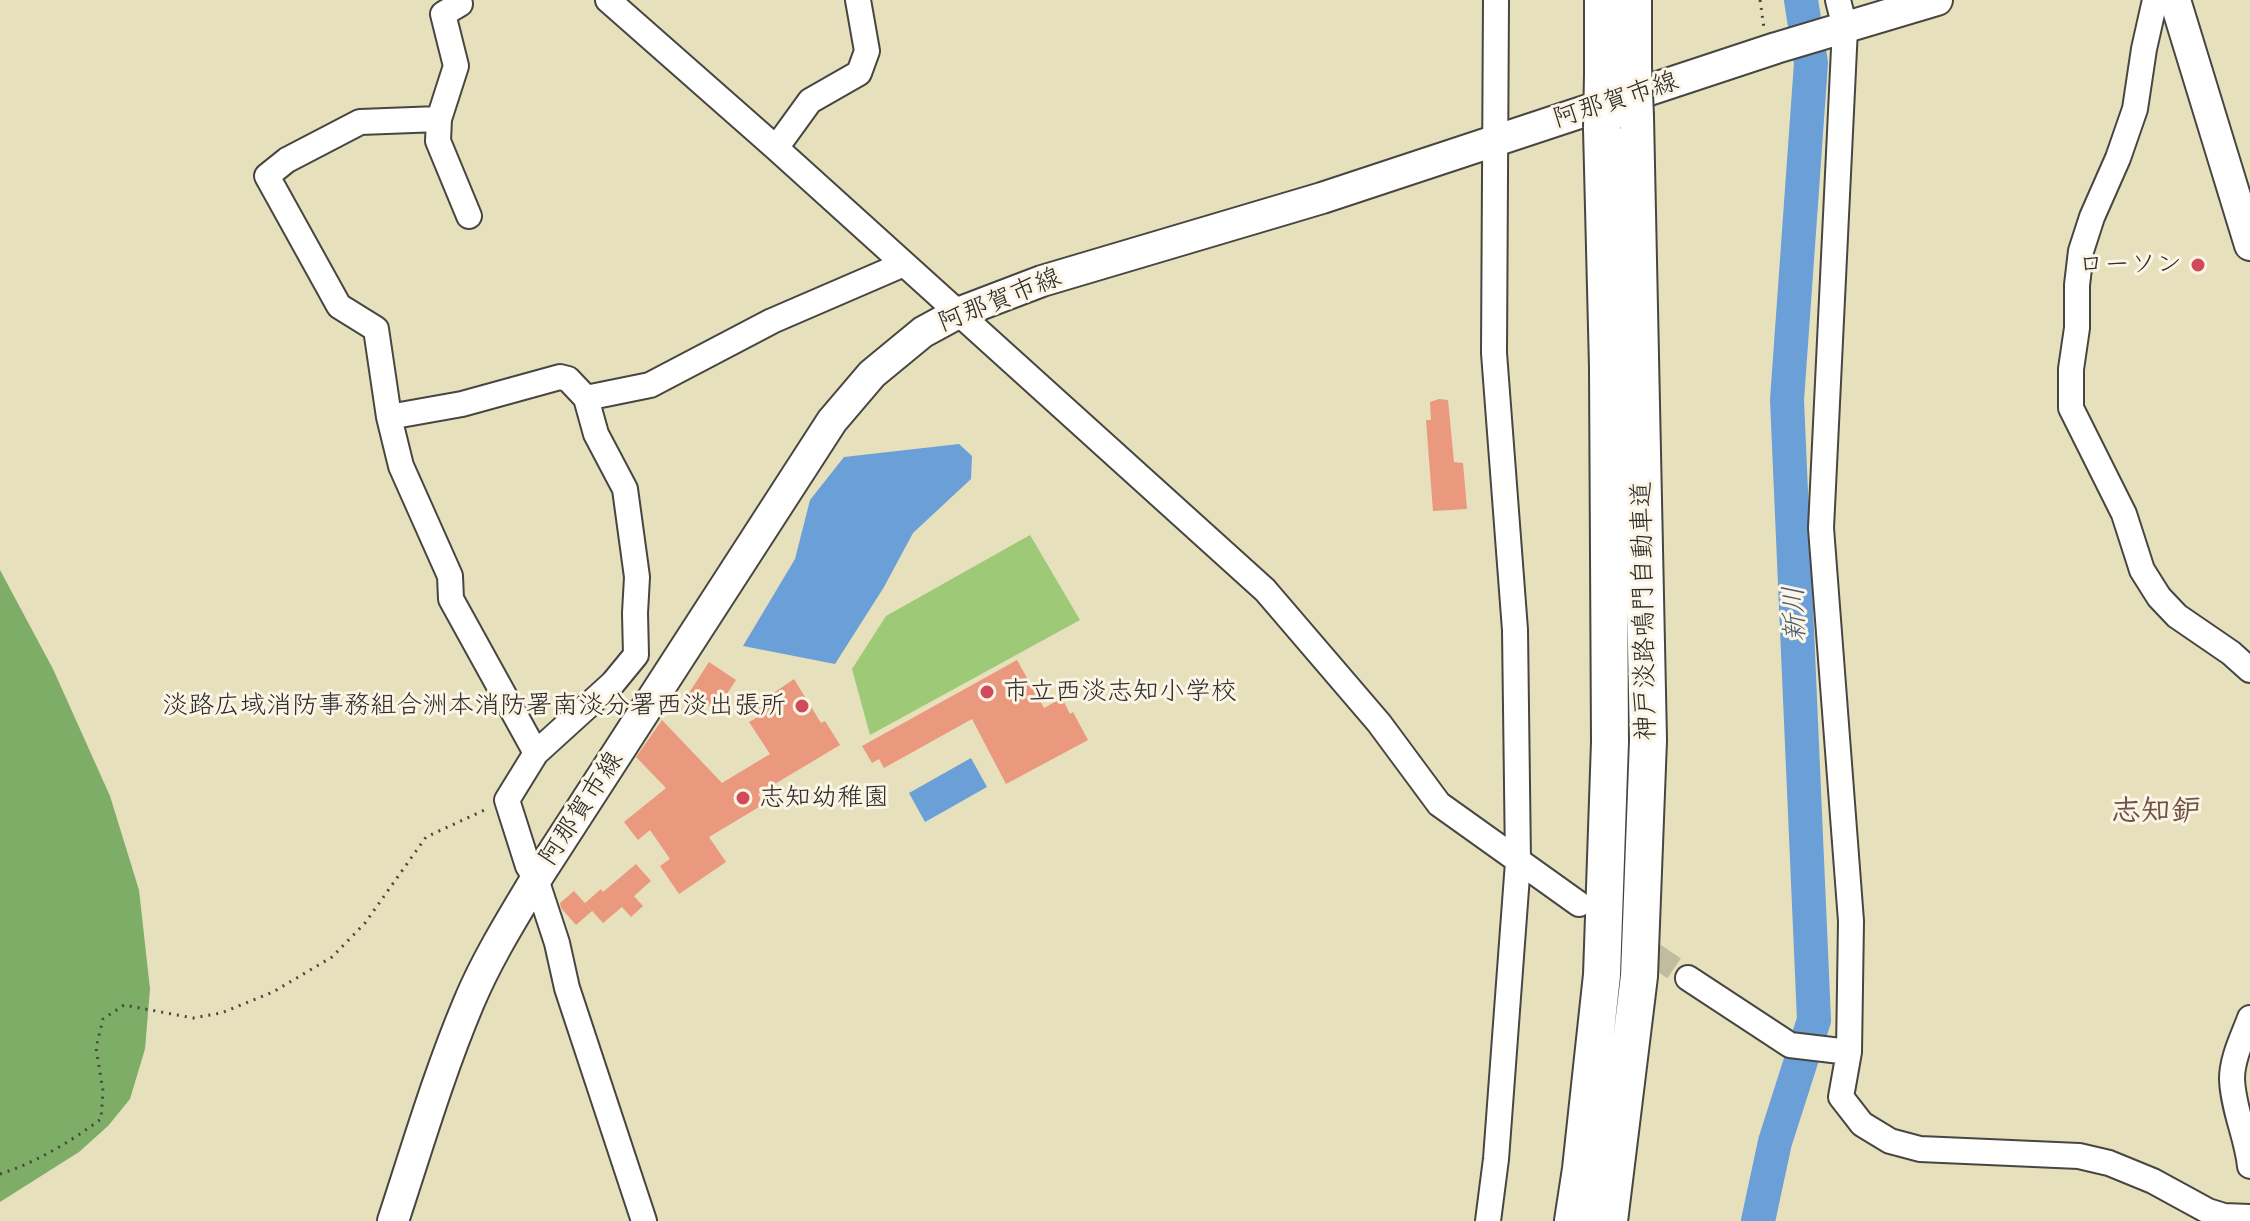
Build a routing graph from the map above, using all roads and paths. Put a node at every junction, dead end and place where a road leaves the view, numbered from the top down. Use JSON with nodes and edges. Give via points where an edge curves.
{"nodes":[{"id":1,"x":459,"y":0,"type":"edge"},
{"id":2,"x":608,"y":0,"type":"edge"},
{"id":3,"x":858,"y":0,"type":"edge"},
{"id":4,"x":1496,"y":0,"type":"edge"},
{"id":5,"x":1603,"y":0,"type":"edge"},
{"id":6,"x":1633,"y":0,"type":"edge"},
{"id":7,"x":1937,"y":0,"type":"edge"},
{"id":8,"x":2155,"y":0,"type":"edge"},
{"id":9,"x":2175,"y":0,"type":"edge"},
{"id":10,"x":1837,"y":21,"type":"edge"},
{"id":11,"x":1618,"y":70,"type":"junction"},
{"id":12,"x":439,"y":119,"type":"junction"},
{"id":13,"x":1619,"y":122,"type":"junction"},
{"id":14,"x":1495,"y":140,"type":"junction"},
{"id":15,"x":776,"y":148,"type":"junction"},
{"id":16,"x":469,"y":216,"type":"dead end"},
{"id":17,"x":2250,"y":245,"type":"edge"},
{"id":18,"x":904,"y":264,"type":"junction"},
{"id":19,"x":958,"y":313,"type":"junction"},
{"id":20,"x":586,"y":398,"type":"junction"},
{"id":21,"x":389,"y":417,"type":"junction"},
{"id":22,"x":2241,"y":649,"type":"edge"},
{"id":23,"x":636,"y":655,"type":"junction"},
{"id":24,"x":677,"y":663,"type":"junction"},
{"id":25,"x":2250,"y":670,"type":"edge"},
{"id":26,"x":536,"y":753,"type":"junction"},
{"id":27,"x":507,"y":800,"type":"junction"},
{"id":28,"x":1518,"y":862,"type":"junction"},
{"id":29,"x":536,"y":879,"type":"junction"},
{"id":30,"x":1579,"y":904,"type":"tunnel mouth"},
{"id":31,"x":1688,"y":978,"type":"tunnel mouth"},
{"id":32,"x":2250,"y":1018,"type":"edge"},
{"id":33,"x":1849,"y":1052,"type":"junction"},
{"id":34,"x":2250,"y":1166,"type":"edge"},
{"id":35,"x":0,"y":1174,"type":"edge"},
{"id":36,"x":2249,"y":1209,"type":"edge"},
{"id":37,"x":393,"y":1221,"type":"edge"},
{"id":38,"x":644,"y":1221,"type":"edge"},
{"id":39,"x":1488,"y":1221,"type":"edge"},
{"id":40,"x":1573,"y":1221,"type":"edge"},
{"id":41,"x":1609,"y":1221,"type":"edge"}],
"edges":[{"from":1,"to":12,"type":"street","via":[[443,14],[456,66]]},
{"from":2,"to":15,"type":"street"},
{"from":3,"to":15,"type":"street","via":[[867,51],[859,73],[810,101]]},
{"from":4,"to":14,"type":"street"},
{"from":5,"to":11,"type":"highway","name":"神戸淡路鳴門自動車道"},
{"from":6,"to":11,"type":"highway","name":"神戸淡路鳴門自動車道"},
{"from":7,"to":10,"type":"main road","name":"阿那賀市線"},
{"from":8,"to":22,"type":"street","via":[[2135,109],[2081,251],[2071,408],[2124,514],[2142,570],[2159,597],[2177,616]]},
{"from":9,"to":17,"type":"main road"},
{"from":10,"to":14,"type":"main road","name":"阿那賀市線","via":[[1776,48]]},
{"from":10,"to":33,"type":"street","via":[[1821,528],[1851,921]]},
{"from":11,"to":13,"type":"highway","name":"神戸淡路鳴門自動車道","bridge":true},
{"from":12,"to":16,"type":"street","via":[[438,141]]},
{"from":12,"to":21,"type":"street","via":[[360,122],[267,176],[339,306],[376,329]]},
{"from":13,"to":40,"type":"highway","name":"神戸淡路鳴門自動車道","via":[[1608,367],[1610,742],[1602,975]]},
{"from":13,"to":41,"type":"highway","name":"神戸淡路鳴門自動車道","via":[[1648,740],[1639,976]]},
{"from":14,"to":19,"type":"main road","name":"阿那賀市線","via":[[1042,281]]},
{"from":14,"to":28,"type":"street","via":[[1494,353],[1515,630]]},
{"from":15,"to":18,"type":"street"},
{"from":18,"to":19,"type":"street"},
{"from":18,"to":20,"type":"street","via":[[772,321],[650,385]]},
{"from":19,"to":24,"type":"main road","name":"阿那賀市線","via":[[923,332],[872,374],[832,421]]},
{"from":19,"to":28,"type":"street","via":[[1265,590],[1379,723],[1439,804]]},
{"from":20,"to":21,"type":"street","via":[[560,377]]},
{"from":20,"to":23,"type":"street","via":[[596,434],[625,489],[637,577]]},
{"from":21,"to":26,"type":"street","via":[[401,466],[450,576],[451,599]]},
{"from":22,"to":25,"type":"street"},
{"from":23,"to":24,"type":"street"},
{"from":23,"to":26,"type":"street"},
{"from":24,"to":29,"type":"main road","name":"阿那賀市線"},
{"from":26,"to":27,"type":"street"},
{"from":27,"to":29,"type":"street"},
{"from":27,"to":35,"type":"path","via":[[426,837],[365,923],[332,957],[273,992],[193,1018],[124,1005],[103,1019],[96,1048],[101,1119],[55,1150]]},
{"from":28,"to":30,"type":"street"},
{"from":28,"to":39,"type":"street"},
{"from":29,"to":37,"type":"main road","name":"阿那賀市線","via":[[469,1001]]},
{"from":29,"to":38,"type":"street"},
{"from":31,"to":33,"type":"street","via":[[1790,1045]]},
{"from":32,"to":34,"type":"street","via":[[2232,1077]]},
{"from":33,"to":36,"type":"street","via":[[1841,1097],[1862,1124],[1890,1141],[1920,1149],[2079,1156],[2153,1181],[2224,1216]]}]}
